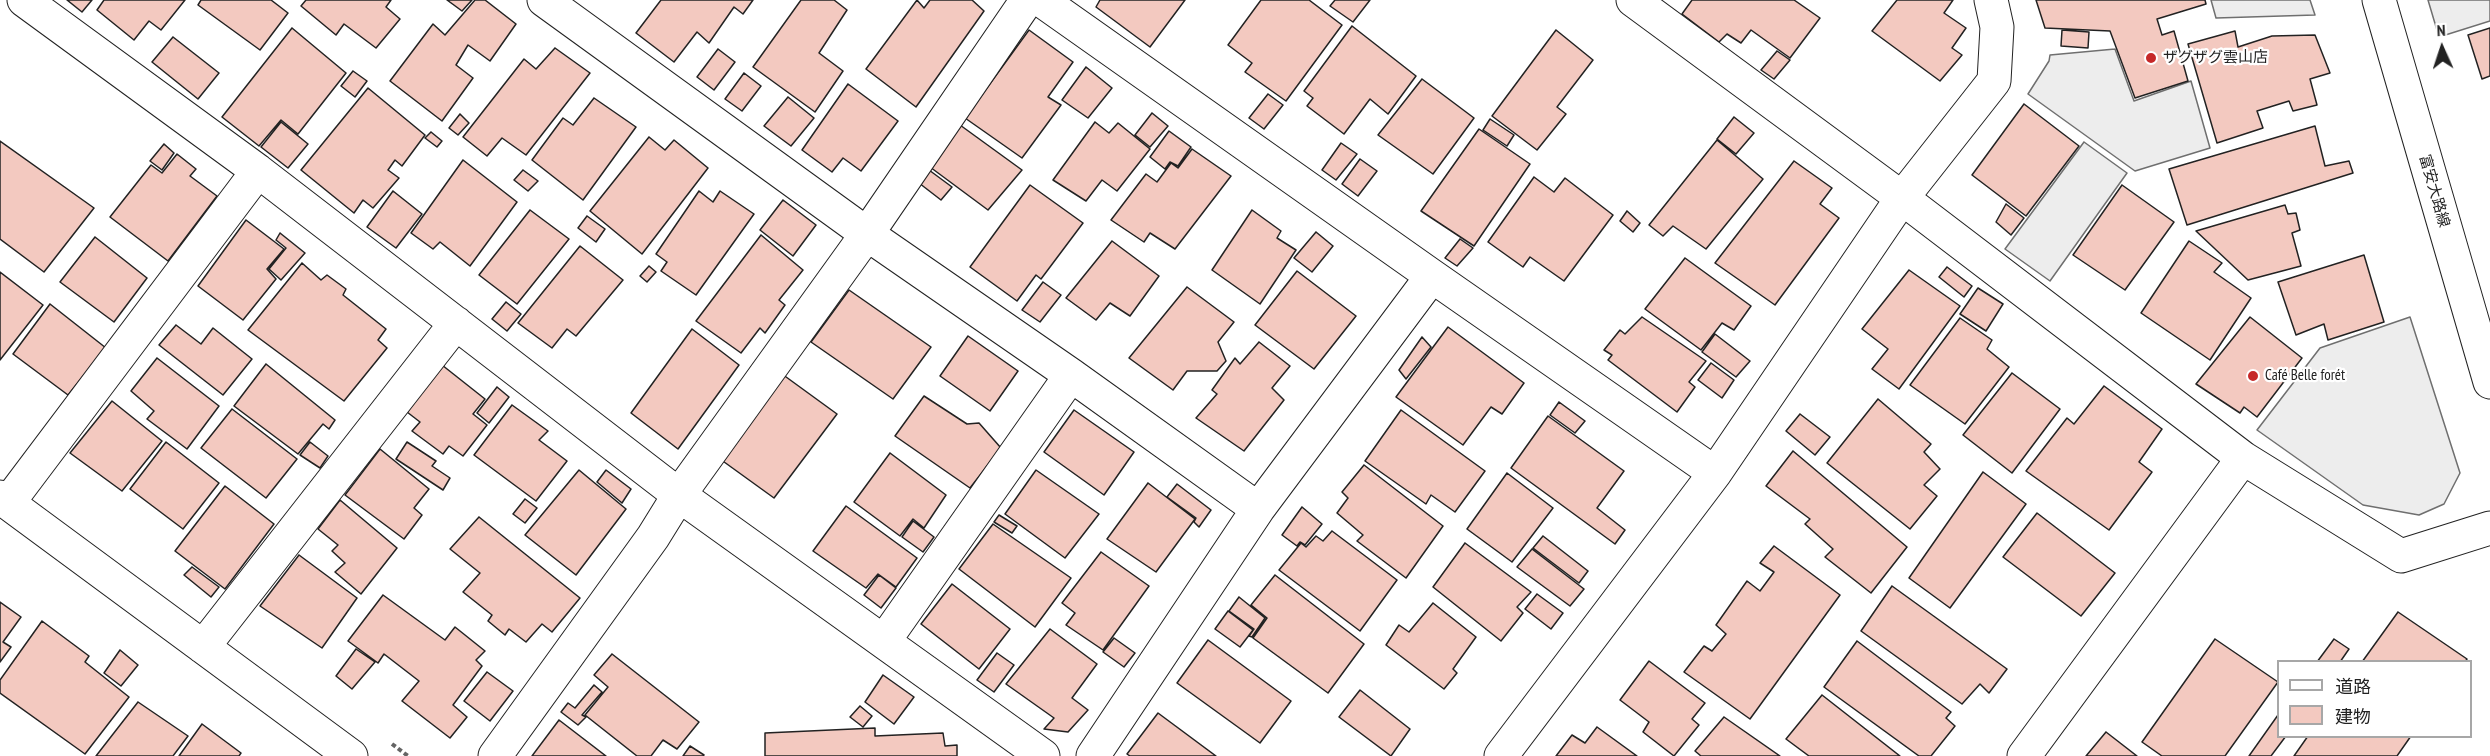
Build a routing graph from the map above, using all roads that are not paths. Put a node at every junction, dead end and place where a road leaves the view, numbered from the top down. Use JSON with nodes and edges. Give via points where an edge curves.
{"nodes":[{"id":1,"x":24,"y":0,"type":"edge"},
{"id":2,"x":544,"y":0,"type":"edge"},
{"id":3,"x":1028,"y":0,"type":"edge"},
{"id":4,"x":1041,"y":0,"type":"edge"},
{"id":5,"x":1633,"y":0,"type":"edge"},
{"id":6,"x":1991,"y":0,"type":"edge"},
{"id":7,"x":2379,"y":0,"type":"edge"},
{"id":8,"x":258,"y":171,"type":"junction"},
{"id":9,"x":1902,"y":198,"type":"junction"},
{"id":10,"x":867,"y":234,"type":"junction"},
{"id":11,"x":1432,"y":276,"type":"junction"},
{"id":12,"x":456,"y":323,"type":"junction"},
{"id":13,"x":1071,"y":375,"type":"junction"},
{"id":14,"x":2490,"y":382,"type":"edge"},
{"id":15,"x":2243,"y":459,"type":"junction"},
{"id":16,"x":1715,"y":473,"type":"junction"},
{"id":17,"x":679,"y":495,"type":"junction"},
{"id":18,"x":4,"y":500,"type":"edge"},
{"id":19,"x":1258,"y":509,"type":"junction"},
{"id":20,"x":2490,"y":528,"type":"edge"},
{"id":21,"x":884,"y":641,"type":"junction"},
{"id":22,"x":204,"y":647,"type":"junction"},
{"id":23,"x":351,"y":756,"type":"edge"},
{"id":24,"x":495,"y":756,"type":"edge"},
{"id":25,"x":1043,"y":756,"type":"edge"},
{"id":26,"x":1093,"y":756,"type":"edge"},
{"id":27,"x":1502,"y":756,"type":"edge"},
{"id":28,"x":2024,"y":756,"type":"edge"}],
"edges":[{"from":1,"to":8,"type":"street"},
{"from":2,"to":10,"type":"street"},
{"from":3,"to":10,"type":"street"},
{"from":4,"to":11,"type":"street"},
{"from":5,"to":9,"type":"street"},
{"from":6,"to":9,"type":"street","via":[[1997,27],[1994,81]]},
{"from":7,"to":14,"type":"street","name":"富安大路線"},
{"from":8,"to":12,"type":"street"},
{"from":8,"to":18,"type":"street"},
{"from":9,"to":15,"type":"street"},
{"from":9,"to":16,"type":"street"},
{"from":10,"to":13,"type":"street"},
{"from":10,"to":17,"type":"street"},
{"from":11,"to":16,"type":"street"},
{"from":11,"to":19,"type":"street"},
{"from":12,"to":17,"type":"street"},
{"from":12,"to":22,"type":"street"},
{"from":13,"to":19,"type":"street"},
{"from":13,"to":21,"type":"street"},
{"from":15,"to":20,"type":"street","via":[[2401,556]]},
{"from":15,"to":28,"type":"street"},
{"from":16,"to":27,"type":"street"},
{"from":17,"to":21,"type":"street"},
{"from":17,"to":24,"type":"street"},
{"from":18,"to":22,"type":"street"},
{"from":19,"to":26,"type":"street"},
{"from":21,"to":25,"type":"street"},
{"from":22,"to":23,"type":"street"}]}
